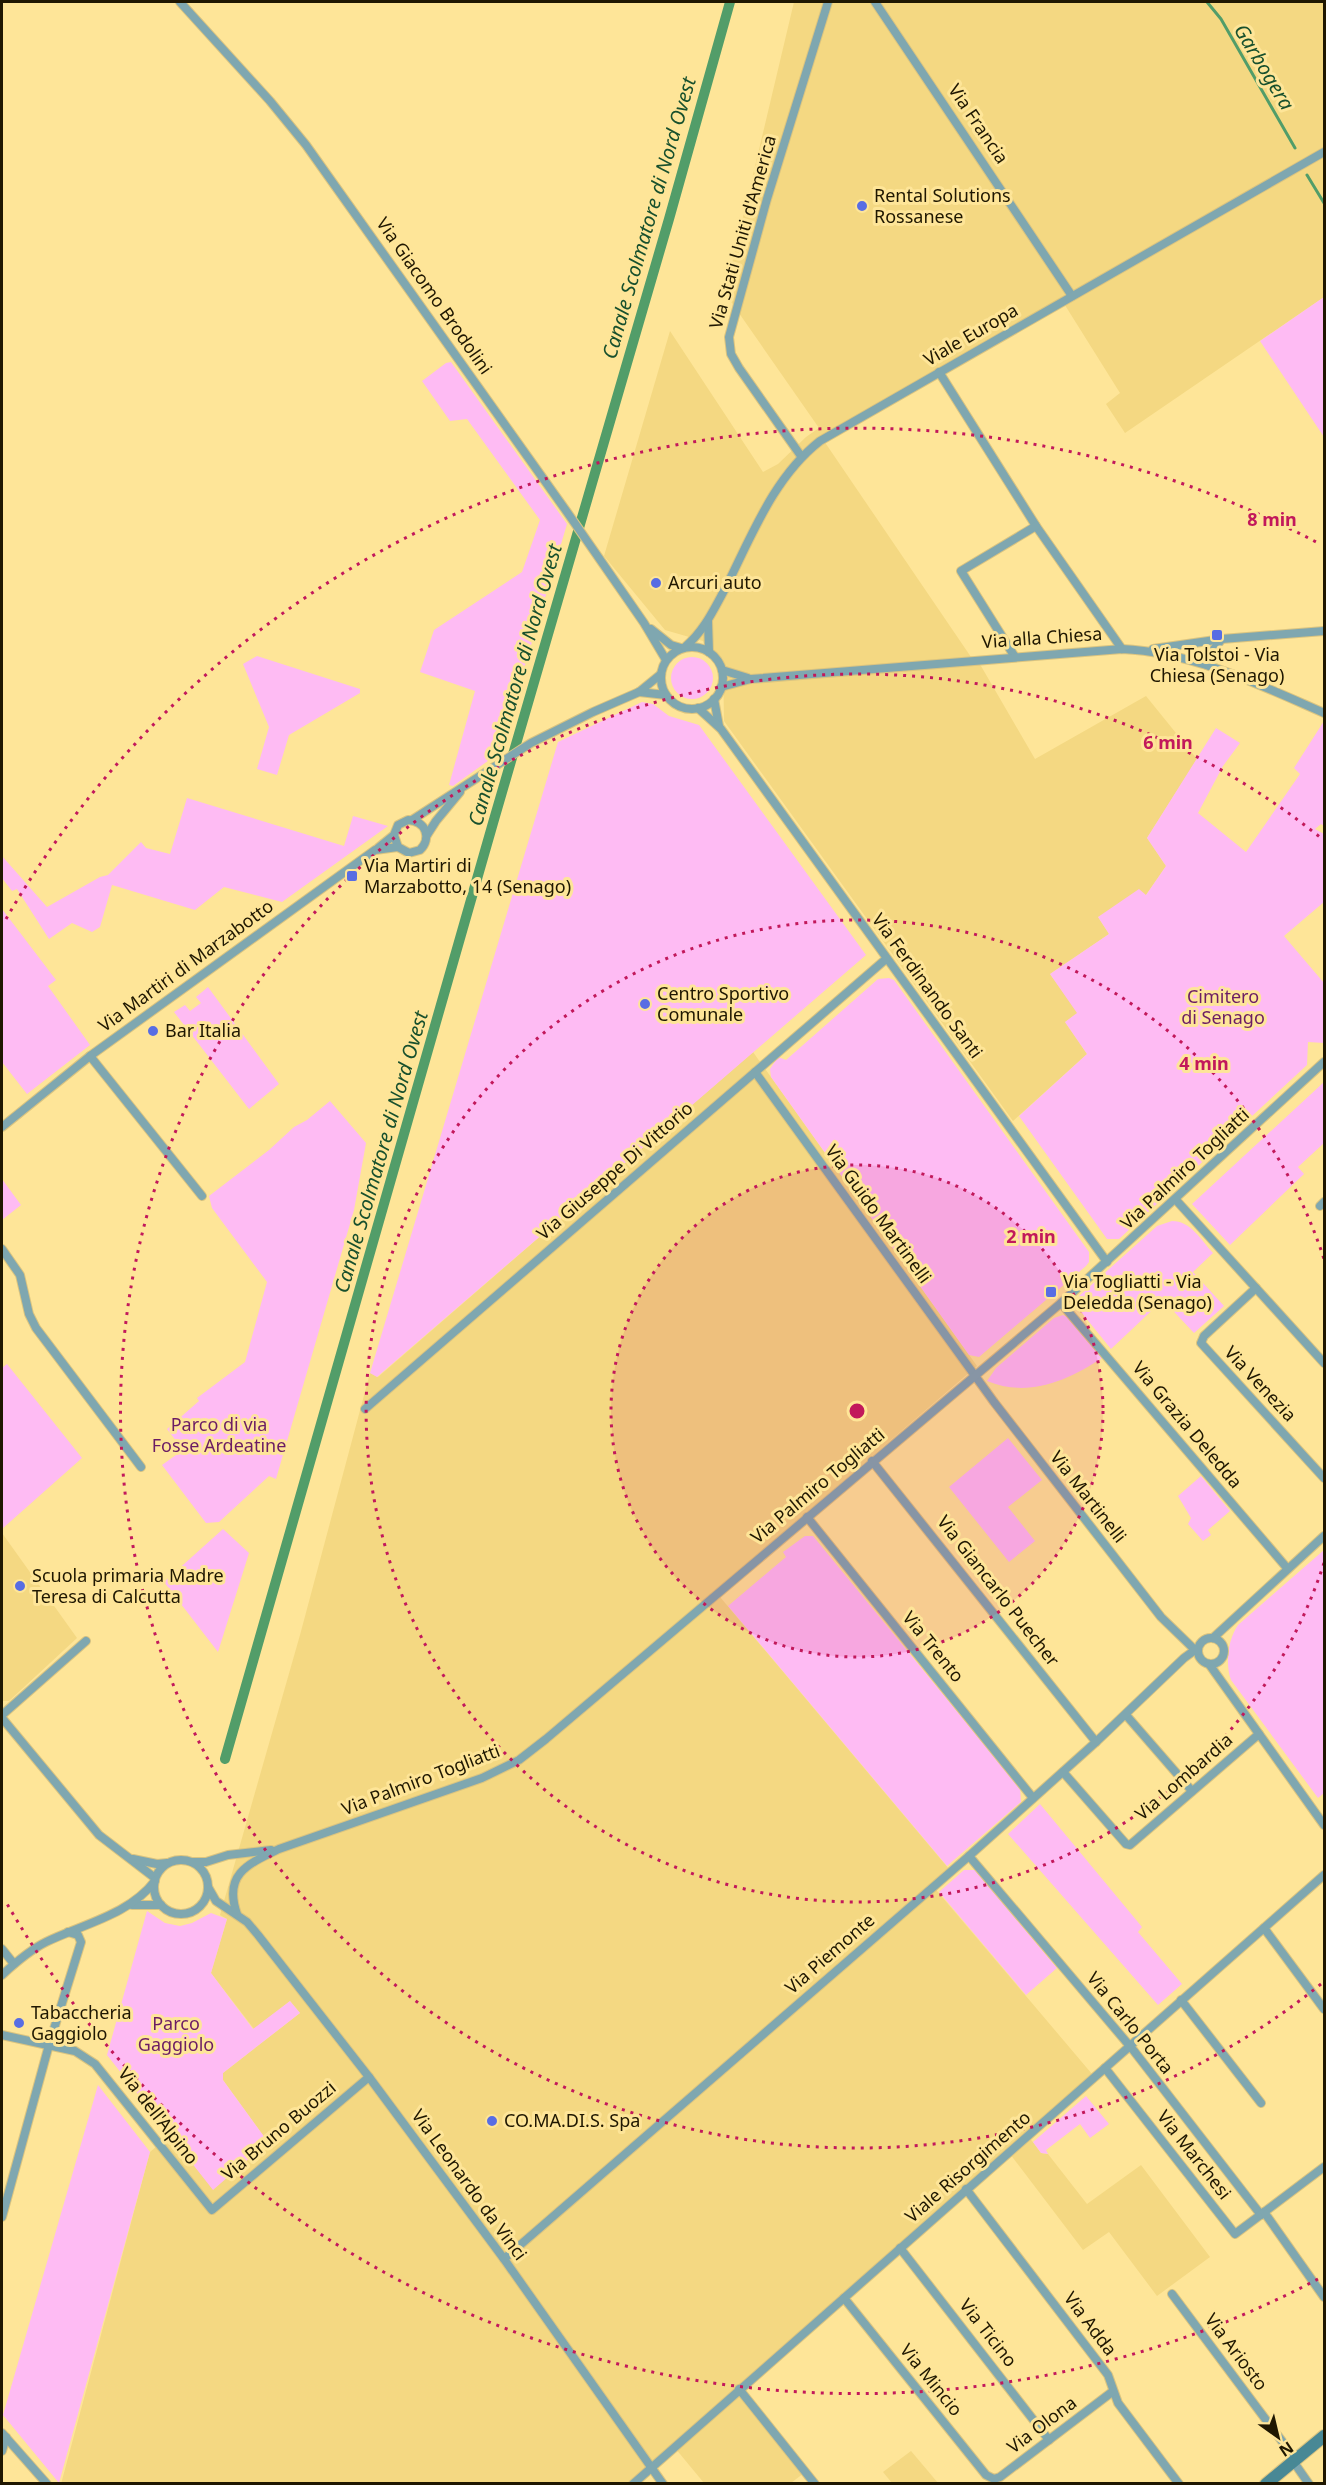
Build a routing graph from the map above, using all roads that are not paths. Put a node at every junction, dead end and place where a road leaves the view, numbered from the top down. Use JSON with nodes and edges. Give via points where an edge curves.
{"nodes":[{"id":1,"x":180,"y":2,"type":"edge"},
{"id":2,"x":828,"y":2,"type":"edge"},
{"id":3,"x":875,"y":2,"type":"edge"},
{"id":4,"x":1324,"y":152,"type":"edge"},
{"id":5,"x":1072,"y":296,"type":"junction"},
{"id":6,"x":939,"y":372,"type":"junction"},
{"id":7,"x":801,"y":456,"type":"junction"},
{"id":8,"x":1036,"y":526,"type":"junction"},
{"id":9,"x":708,"y":621,"type":"junction"},
{"id":10,"x":644,"y":623,"type":"junction"},
{"id":11,"x":1324,"y":631,"type":"edge"},
{"id":12,"x":1222,"y":639,"type":"junction"},
{"id":13,"x":683,"y":648,"type":"junction"},
{"id":14,"x":1122,"y":649,"type":"junction"},
{"id":15,"x":1147,"y":650,"type":"junction"},
{"id":16,"x":710,"y":652,"type":"junction"},
{"id":17,"x":1015,"y":657,"type":"junction"},
{"id":18,"x":666,"y":660,"type":"junction"},
{"id":19,"x":1210,"y":666,"type":"junction"},
{"id":20,"x":722,"y":670,"type":"junction"},
{"id":21,"x":660,"y":674,"type":"junction"},
{"id":22,"x":751,"y":679,"type":"junction"},
{"id":23,"x":721,"y":687,"type":"junction"},
{"id":24,"x":639,"y":692,"type":"junction"},
{"id":25,"x":666,"y":695,"type":"junction"},
{"id":26,"x":714,"y":699,"type":"junction"},
{"id":27,"x":698,"y":708,"type":"junction"},
{"id":28,"x":1324,"y":713,"type":"edge"},
{"id":29,"x":721,"y":729,"type":"junction"},
{"id":30,"x":464,"y":787,"type":"junction"},
{"id":31,"x":412,"y":820,"type":"junction"},
{"id":32,"x":394,"y":835,"type":"junction"},
{"id":33,"x":427,"y":835,"type":"junction"},
{"id":34,"x":398,"y":847,"type":"junction"},
{"id":35,"x":375,"y":850,"type":"junction"},
{"id":36,"x":886,"y":959,"type":"junction"},
{"id":37,"x":90,"y":1056,"type":"junction"},
{"id":38,"x":1324,"y":1062,"type":"edge"},
{"id":39,"x":755,"y":1072,"type":"junction"},
{"id":40,"x":2,"y":1127,"type":"edge"},
{"id":41,"x":202,"y":1197,"type":"dead end"},
{"id":42,"x":1176,"y":1200,"type":"junction"},
{"id":43,"x":2,"y":1249,"type":"edge"},
{"id":44,"x":1107,"y":1262,"type":"junction"},
{"id":45,"x":1256,"y":1288,"type":"junction"},
{"id":46,"x":1061,"y":1303,"type":"junction"},
{"id":47,"x":1324,"y":1363,"type":"edge"},
{"id":48,"x":975,"y":1375,"type":"junction"},
{"id":49,"x":365,"y":1409,"type":"dead end"},
{"id":50,"x":873,"y":1461,"type":"junction"},
{"id":51,"x":141,"y":1467,"type":"dead end"},
{"id":52,"x":1324,"y":1478,"type":"edge"},
{"id":53,"x":807,"y":1517,"type":"junction"},
{"id":54,"x":1324,"y":1536,"type":"edge"},
{"id":55,"x":1287,"y":1568,"type":"junction"},
{"id":56,"x":1230,"y":1622,"type":"junction"},
{"id":57,"x":1179,"y":1636,"type":"junction"},
{"id":58,"x":1213,"y":1638,"type":"junction"},
{"id":59,"x":86,"y":1641,"type":"dead end"},
{"id":60,"x":1202,"y":1641,"type":"junction"},
{"id":61,"x":1221,"y":1643,"type":"junction"},
{"id":62,"x":1196,"y":1650,"type":"junction"},
{"id":63,"x":1221,"y":1660,"type":"junction"},
{"id":64,"x":1208,"y":1664,"type":"junction"},
{"id":65,"x":1177,"y":1666,"type":"junction"},
{"id":66,"x":1223,"y":1683,"type":"junction"},
{"id":67,"x":1126,"y":1715,"type":"junction"},
{"id":68,"x":2,"y":1717,"type":"edge"},
{"id":69,"x":1259,"y":1734,"type":"junction"},
{"id":70,"x":1096,"y":1742,"type":"junction"},
{"id":71,"x":1063,"y":1772,"type":"junction"},
{"id":72,"x":1192,"y":1791,"type":"junction"},
{"id":73,"x":1033,"y":1798,"type":"junction"},
{"id":74,"x":1324,"y":1825,"type":"edge"},
{"id":75,"x":279,"y":1849,"type":"junction"},
{"id":76,"x":969,"y":1856,"type":"junction"},
{"id":77,"x":131,"y":1859,"type":"junction"},
{"id":78,"x":218,"y":1859,"type":"junction"},
{"id":79,"x":192,"y":1862,"type":"junction"},
{"id":80,"x":168,"y":1863,"type":"junction"},
{"id":81,"x":1324,"y":1875,"type":"edge"},
{"id":82,"x":155,"y":1880,"type":"junction"},
{"id":83,"x":208,"y":1883,"type":"junction"},
{"id":84,"x":161,"y":1905,"type":"junction"},
{"id":85,"x":129,"y":1906,"type":"junction"},
{"id":86,"x":198,"y":1908,"type":"junction"},
{"id":87,"x":224,"y":1908,"type":"junction"},
{"id":88,"x":237,"y":1914,"type":"junction"},
{"id":89,"x":98,"y":1920,"type":"junction"},
{"id":90,"x":1264,"y":1928,"type":"junction"},
{"id":91,"x":68,"y":1932,"type":"junction"},
{"id":92,"x":81,"y":1942,"type":"junction"},
{"id":93,"x":2,"y":1949,"type":"edge"},
{"id":94,"x":14,"y":1964,"type":"junction"},
{"id":95,"x":2,"y":1975,"type":"edge"},
{"id":96,"x":1182,"y":2000,"type":"junction"},
{"id":97,"x":1324,"y":2009,"type":"edge"},
{"id":98,"x":2,"y":2035,"type":"edge"},
{"id":99,"x":49,"y":2045,"type":"junction"},
{"id":100,"x":1130,"y":2046,"type":"junction"},
{"id":101,"x":1105,"y":2068,"type":"junction"},
{"id":102,"x":369,"y":2077,"type":"junction"},
{"id":103,"x":1261,"y":2103,"type":"dead end"},
{"id":104,"x":1324,"y":2167,"type":"edge"},
{"id":105,"x":966,"y":2189,"type":"junction"},
{"id":106,"x":4,"y":2198,"type":"edge"},
{"id":107,"x":212,"y":2210,"type":"joint"},
{"id":108,"x":1263,"y":2213,"type":"junction"},
{"id":109,"x":2,"y":2217,"type":"edge"},
{"id":110,"x":900,"y":2248,"type":"junction"},
{"id":111,"x":504,"y":2259,"type":"junction"},
{"id":112,"x":1172,"y":2294,"type":"dead end"},
{"id":113,"x":1324,"y":2297,"type":"edge"},
{"id":114,"x":844,"y":2298,"type":"junction"},
{"id":115,"x":740,"y":2389,"type":"junction"},
{"id":116,"x":1112,"y":2392,"type":"junction"},
{"id":117,"x":4,"y":2435,"type":"edge"},
{"id":118,"x":1324,"y":2436,"type":"edge"},
{"id":119,"x":1049,"y":2440,"type":"junction"},
{"id":120,"x":2,"y":2451,"type":"edge"},
{"id":121,"x":1295,"y":2460,"type":"junction"},
{"id":122,"x":651,"y":2468,"type":"junction"},
{"id":123,"x":994,"y":2481,"type":"edge"},
{"id":124,"x":47,"y":2484,"type":"edge"},
{"id":125,"x":633,"y":2484,"type":"edge"},
{"id":126,"x":663,"y":2484,"type":"edge"},
{"id":127,"x":815,"y":2484,"type":"edge"},
{"id":128,"x":1179,"y":2484,"type":"edge"},
{"id":129,"x":1266,"y":2484,"type":"edge"},
{"id":130,"x":1309,"y":2484,"type":"edge"}],
"edges":[{"from":1,"to":10,"type":"street","name":"Via Giacomo Brodolini","via":[[306,145]]},
{"from":2,"to":7,"type":"street","name":"Via Stati Uniti d'America","via":[[729,337],[731,354],[739,368]]},
{"from":3,"to":5,"type":"street","name":"Via Francia"},
{"from":4,"to":5,"type":"street","name":"Viale Europa"},
{"from":5,"to":6,"type":"street","name":"Viale Europa"},
{"from":6,"to":7,"type":"street","name":"Viale Europa"},
{"from":6,"to":8,"type":"street"},
{"from":7,"to":9,"type":"street","name":"Viale Europa","via":[[779,484]]},
{"from":8,"to":14,"type":"street"},
{"from":8,"to":17,"type":"street","via":[[961,571]]},
{"from":9,"to":13,"type":"street","name":"Viale Europa"},
{"from":9,"to":16,"type":"street"},
{"from":10,"to":13,"type":"street","name":"Via Giacomo Brodolini","via":[[665,641]]},
{"from":10,"to":18,"type":"street","name":"Via Giacomo Brodolini"},
{"from":11,"to":12,"type":"street"},
{"from":12,"to":15,"type":"street"},
{"from":12,"to":19,"type":"street","via":[[1211,653]]},
{"from":13,"to":16,"type":"street","via":[[693,646]]},
{"from":13,"to":18,"type":"street"},
{"from":14,"to":15,"type":"street","name":"Via alla Chiesa"},
{"from":14,"to":17,"type":"street","name":"Via alla Chiesa"},
{"from":15,"to":19,"type":"street","name":"Via alla Chiesa"},
{"from":16,"to":20,"type":"street"},
{"from":17,"to":22,"type":"street","name":"Via alla Chiesa"},
{"from":18,"to":21,"type":"street"},
{"from":19,"to":28,"type":"street","name":"Via alla Chiesa"},
{"from":20,"to":22,"type":"street","name":"Via alla Chiesa"},
{"from":20,"to":23,"type":"street"},
{"from":21,"to":24,"type":"street"},
{"from":21,"to":25,"type":"street"},
{"from":22,"to":23,"type":"street","name":"Via alla Chiesa"},
{"from":23,"to":26,"type":"street"},
{"from":24,"to":25,"type":"street"},
{"from":24,"to":30,"type":"street","via":[[531,743]]},
{"from":25,"to":27,"type":"street","via":[[680,707]]},
{"from":26,"to":27,"type":"street"},
{"from":26,"to":29,"type":"street","name":"Via Ferdinando Santi"},
{"from":27,"to":29,"type":"street","name":"Via Ferdinando Santi"},
{"from":29,"to":36,"type":"street","name":"Via Ferdinando Santi"},
{"from":30,"to":31,"type":"street"},
{"from":30,"to":33,"type":"street"},
{"from":31,"to":32,"type":"street","via":[[398,825]]},
{"from":31,"to":33,"type":"street","via":[[422,825]]},
{"from":32,"to":34,"type":"street"},
{"from":32,"to":35,"type":"street"},
{"from":33,"to":34,"type":"street","via":[[416,852]]},
{"from":34,"to":35,"type":"street","name":"Via Martiri di Marzabotto"},
{"from":35,"to":37,"type":"street","name":"Via Martiri di Marzabotto"},
{"from":36,"to":39,"type":"street","name":"Via Giuseppe Di Vittorio"},
{"from":36,"to":44,"type":"street","name":"Via Ferdinando Santi"},
{"from":37,"to":40,"type":"street","name":"Via Martiri di Marzabotto"},
{"from":37,"to":41,"type":"street"},
{"from":38,"to":42,"type":"street","name":"Via Palmiro Togliatti"},
{"from":39,"to":48,"type":"street","name":"Via Guido Martinelli"},
{"from":39,"to":49,"type":"street","name":"Via Giuseppe Di Vittorio"},
{"from":42,"to":44,"type":"street","name":"Via Palmiro Togliatti"},
{"from":42,"to":45,"type":"street"},
{"from":43,"to":51,"type":"street","via":[[20,1275],[36,1328]]},
{"from":44,"to":46,"type":"street","name":"Via Palmiro Togliatti"},
{"from":45,"to":47,"type":"street"},
{"from":45,"to":52,"type":"street","name":"Via Venezia","via":[[1201,1343]]},
{"from":46,"to":48,"type":"street","name":"Via Palmiro Togliatti"},
{"from":46,"to":55,"type":"street","name":"Via Grazia Deledda"},
{"from":48,"to":50,"type":"street","name":"Via Palmiro Togliatti"},
{"from":48,"to":57,"type":"street","name":"Via Martinelli"},
{"from":50,"to":53,"type":"street","name":"Via Palmiro Togliatti"},
{"from":50,"to":70,"type":"street","name":"Via Giancarlo Puecher"},
{"from":53,"to":73,"type":"street","name":"Via Trento"},
{"from":53,"to":75,"type":"street","name":"Via Palmiro Togliatti","via":[[519,1760],[456,1788]]},
{"from":54,"to":55,"type":"street"},
{"from":55,"to":56,"type":"street"},
{"from":56,"to":58,"type":"street"},
{"from":56,"to":61,"type":"street"},
{"from":57,"to":60,"type":"street"},
{"from":57,"to":62,"type":"street","name":"Via Martinelli"},
{"from":57,"to":65,"type":"street","via":[[1183,1650]]},
{"from":58,"to":60,"type":"street"},
{"from":58,"to":61,"type":"street"},
{"from":59,"to":68,"type":"street"},
{"from":60,"to":62,"type":"street"},
{"from":61,"to":63,"type":"street"},
{"from":62,"to":64,"type":"street"},
{"from":62,"to":65,"type":"street","name":"Via Piemonte"},
{"from":63,"to":64,"type":"street"},
{"from":63,"to":66,"type":"street"},
{"from":64,"to":65,"type":"street","via":[[1197,1661]]},
{"from":64,"to":66,"type":"street"},
{"from":65,"to":67,"type":"street","name":"Via Piemonte"},
{"from":66,"to":69,"type":"street"},
{"from":67,"to":70,"type":"street","name":"Via Piemonte"},
{"from":67,"to":72,"type":"street"},
{"from":68,"to":77,"type":"street","via":[[99,1835]]},
{"from":69,"to":72,"type":"street","name":"Via Lombardia"},
{"from":69,"to":74,"type":"street"},
{"from":70,"to":71,"type":"street","name":"Via Piemonte"},
{"from":71,"to":72,"type":"street","name":"Via Lombardia","via":[[1130,1845]]},
{"from":71,"to":73,"type":"street","name":"Via Piemonte"},
{"from":73,"to":76,"type":"street","name":"Via Piemonte"},
{"from":75,"to":78,"type":"street","name":"Via Palmiro Togliatti"},
{"from":75,"to":88,"type":"street","name":"Via Palmiro Togliatti","via":[[248,1866],[234,1882]]},
{"from":76,"to":100,"type":"street","name":"Via Carlo Porta"},
{"from":76,"to":111,"type":"street","name":"Via Piemonte"},
{"from":77,"to":80,"type":"street"},
{"from":77,"to":82,"type":"street"},
{"from":78,"to":79,"type":"street","name":"Via Palmiro Togliatti"},
{"from":78,"to":83,"type":"street"},
{"from":79,"to":80,"type":"street"},
{"from":79,"to":83,"type":"street","via":[[199,1866]]},
{"from":80,"to":82,"type":"street"},
{"from":81,"to":90,"type":"street","name":"Viale Risorgimento"},
{"from":82,"to":84,"type":"street","via":[[154,1893]]},
{"from":82,"to":85,"type":"street"},
{"from":83,"to":86,"type":"street","via":[[204,1902]]},
{"from":83,"to":87,"type":"street","name":"Via Leonardo da Vinci","via":[[211,1896]]},
{"from":84,"to":85,"type":"street"},
{"from":84,"to":86,"type":"street","via":[[178,1914]]},
{"from":85,"to":89,"type":"street"},
{"from":86,"to":87,"type":"street","name":"Via Leonardo da Vinci"},
{"from":87,"to":88,"type":"street","name":"Via Leonardo da Vinci"},
{"from":88,"to":102,"type":"street","name":"Via Leonardo da Vinci","via":[[258,1935]]},
{"from":89,"to":91,"type":"street"},
{"from":89,"to":92,"type":"street","via":[[87,1929]]},
{"from":90,"to":96,"type":"street","name":"Viale Risorgimento"},
{"from":90,"to":97,"type":"street"},
{"from":91,"to":92,"type":"street","via":[[78,1935]]},
{"from":91,"to":94,"type":"street","via":[[41,1944]]},
{"from":92,"to":99,"type":"street"},
{"from":93,"to":94,"type":"street"},
{"from":94,"to":95,"type":"street"},
{"from":96,"to":100,"type":"street","name":"Viale Risorgimento"},
{"from":96,"to":103,"type":"street"},
{"from":98,"to":99,"type":"street","name":"Via dell'Alpino"},
{"from":99,"to":106,"type":"street"},
{"from":99,"to":107,"type":"street","name":"Via dell'Alpino","via":[[75,2051],[95,2064]]},
{"from":100,"to":101,"type":"street","name":"Viale Risorgimento"},
{"from":100,"to":108,"type":"street","name":"Via Carlo Porta"},
{"from":101,"to":105,"type":"street","name":"Viale Risorgimento"},
{"from":101,"to":108,"type":"street","name":"Via Marchesi","via":[[1235,2234]]},
{"from":102,"to":107,"type":"street","name":"Via Bruno Buozzi"},
{"from":102,"to":111,"type":"street","name":"Via Leonardo da Vinci"},
{"from":104,"to":108,"type":"street"},
{"from":105,"to":110,"type":"street","name":"Viale Risorgimento"},
{"from":105,"to":116,"type":"street","name":"Via Adda","via":[[1108,2375]]},
{"from":106,"to":109,"type":"street"},
{"from":108,"to":113,"type":"street","name":"Via Carlo Porta"},
{"from":110,"to":114,"type":"street","name":"Viale Risorgimento"},
{"from":110,"to":119,"type":"street","name":"Via Ticino"},
{"from":111,"to":122,"type":"street","name":"Via Leonardo da Vinci"},
{"from":112,"to":121,"type":"street","name":"Via Ariosto"},
{"from":114,"to":115,"type":"street","name":"Viale Risorgimento"},
{"from":114,"to":123,"type":"street","name":"Via Mincio"},
{"from":115,"to":122,"type":"street","name":"Viale Risorgimento"},
{"from":115,"to":127,"type":"street"},
{"from":116,"to":119,"type":"street","name":"Via Olona"},
{"from":116,"to":128,"type":"street","name":"Via Adda"},
{"from":117,"to":120,"type":"street"},
{"from":117,"to":124,"type":"street"},
{"from":118,"to":121,"type":"street"},
{"from":119,"to":123,"type":"street","name":"Via Olona"},
{"from":121,"to":129,"type":"street"},
{"from":121,"to":130,"type":"street","name":"Via Ariosto"},
{"from":122,"to":125,"type":"street","name":"Viale Risorgimento"},
{"from":122,"to":126,"type":"street","name":"Via Leonardo da Vinci"}]}
